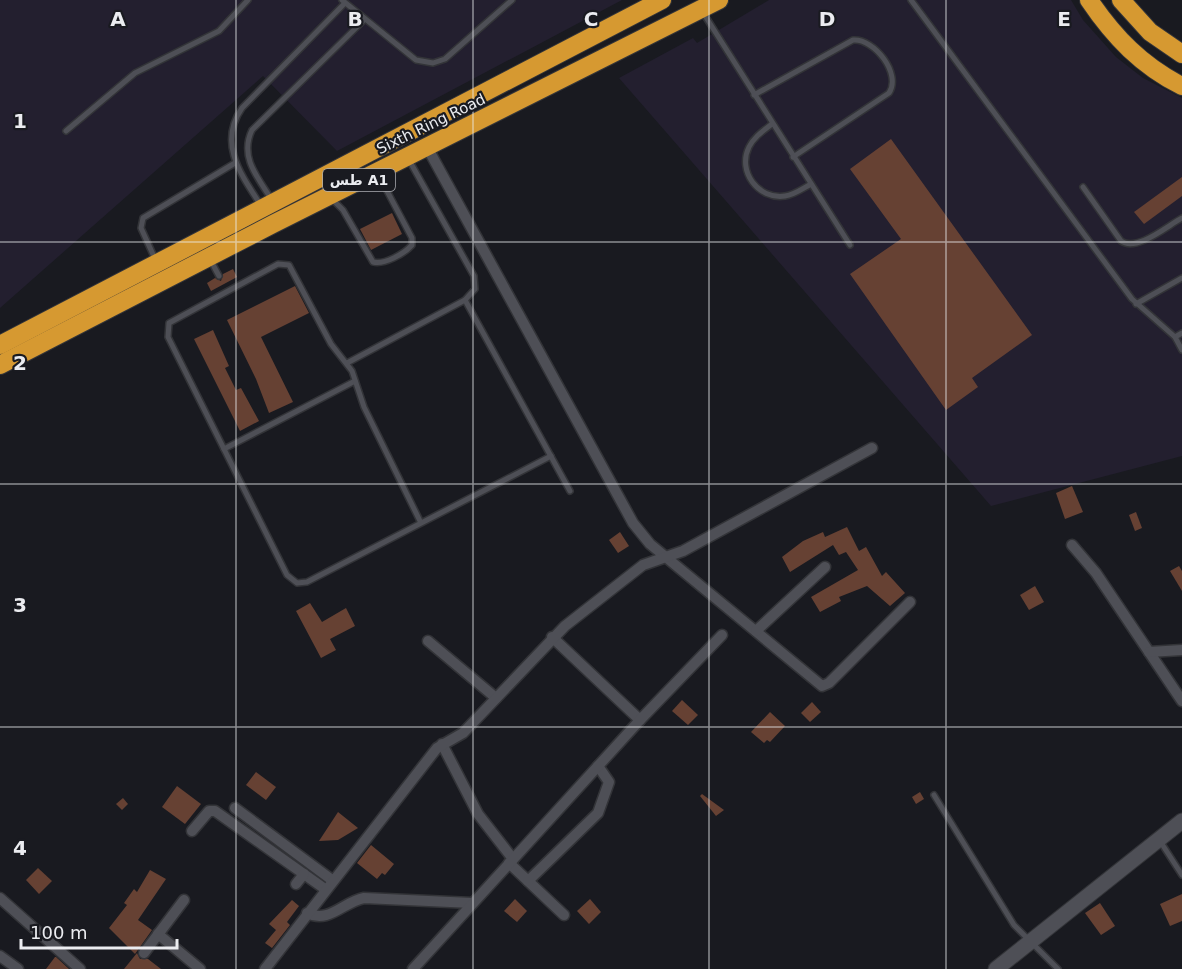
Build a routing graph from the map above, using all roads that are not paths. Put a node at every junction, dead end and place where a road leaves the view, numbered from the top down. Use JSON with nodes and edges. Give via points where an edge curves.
{"nodes":[{"id":1,"x":248,"y":0,"type":"edge"},
{"id":2,"x":512,"y":0,"type":"edge"},
{"id":3,"x":662,"y":0,"type":"edge"},
{"id":4,"x":719,"y":0,"type":"edge"},
{"id":5,"x":912,"y":0,"type":"edge"},
{"id":6,"x":1089,"y":0,"type":"edge"},
{"id":7,"x":1121,"y":0,"type":"edge"},
{"id":8,"x":344,"y":1,"type":"edge"},
{"id":9,"x":702,"y":9,"type":"junction"},
{"id":10,"x":366,"y":19,"type":"junction"},
{"id":11,"x":1182,"y":54,"type":"edge"},
{"id":12,"x":1182,"y":86,"type":"edge"},
{"id":13,"x":754,"y":95,"type":"junction"},
{"id":14,"x":772,"y":124,"type":"junction"},
{"id":15,"x":66,"y":131,"type":"dead end"},
{"id":16,"x":426,"y":147,"type":"junction"},
{"id":17,"x":407,"y":156,"type":"junction"},
{"id":18,"x":793,"y":157,"type":"junction"},
{"id":19,"x":235,"y":163,"type":"junction"},
{"id":20,"x":385,"y":167,"type":"junction"},
{"id":21,"x":811,"y":184,"type":"junction"},
{"id":22,"x":1083,"y":187,"type":"dead end"},
{"id":23,"x":326,"y":197,"type":"junction"},
{"id":24,"x":273,"y":214,"type":"junction"},
{"id":25,"x":1182,"y":218,"type":"edge"},
{"id":26,"x":850,"y":245,"type":"dead end"},
{"id":27,"x":208,"y":257,"type":"junction"},
{"id":28,"x":158,"y":264,"type":"junction"},
{"id":29,"x":219,"y":276,"type":"dead end"},
{"id":30,"x":1182,"y":278,"type":"edge"},
{"id":31,"x":223,"y":284,"type":"dead end"},
{"id":32,"x":227,"y":291,"type":"junction"},
{"id":33,"x":465,"y":300,"type":"junction"},
{"id":34,"x":1136,"y":304,"type":"junction"},
{"id":35,"x":1182,"y":333,"type":"edge"},
{"id":36,"x":1175,"y":337,"type":"junction"},
{"id":37,"x":0,"y":345,"type":"edge"},
{"id":38,"x":1182,"y":350,"type":"edge"},
{"id":39,"x":347,"y":363,"type":"junction"},
{"id":40,"x":0,"y":364,"type":"edge"},
{"id":41,"x":355,"y":381,"type":"junction"},
{"id":42,"x":224,"y":448,"type":"junction"},
{"id":43,"x":872,"y":448,"type":"dead end"},
{"id":44,"x":551,"y":456,"type":"junction"},
{"id":45,"x":570,"y":491,"type":"dead end"},
{"id":46,"x":421,"y":523,"type":"junction"},
{"id":47,"x":1072,"y":545,"type":"dead end"},
{"id":48,"x":666,"y":557,"type":"junction"},
{"id":49,"x":825,"y":567,"type":"dead end"},
{"id":50,"x":910,"y":602,"type":"dead end"},
{"id":51,"x":756,"y":631,"type":"junction"},
{"id":52,"x":722,"y":635,"type":"dead end"},
{"id":53,"x":552,"y":638,"type":"junction"},
{"id":54,"x":428,"y":641,"type":"dead end"},
{"id":55,"x":1182,"y":650,"type":"edge"},
{"id":56,"x":1149,"y":652,"type":"junction"},
{"id":57,"x":496,"y":698,"type":"junction"},
{"id":58,"x":1181,"y":698,"type":"edge"},
{"id":59,"x":640,"y":720,"type":"junction"},
{"id":60,"x":442,"y":744,"type":"junction"},
{"id":61,"x":598,"y":766,"type":"junction"},
{"id":62,"x":934,"y":795,"type":"dead end"},
{"id":63,"x":236,"y":808,"type":"dead end"},
{"id":64,"x":1182,"y":821,"type":"edge"},
{"id":65,"x":192,"y":831,"type":"dead end"},
{"id":66,"x":1158,"y":838,"type":"junction"},
{"id":67,"x":511,"y":861,"type":"junction"},
{"id":68,"x":304,"y":874,"type":"junction"},
{"id":69,"x":1182,"y":875,"type":"edge"},
{"id":70,"x":332,"y":880,"type":"junction"},
{"id":71,"x":528,"y":881,"type":"junction"},
{"id":72,"x":296,"y":884,"type":"dead end"},
{"id":73,"x":325,"y":889,"type":"junction"},
{"id":74,"x":0,"y":898,"type":"edge"},
{"id":75,"x":184,"y":900,"type":"dead end"},
{"id":76,"x":472,"y":903,"type":"junction"},
{"id":77,"x":307,"y":912,"type":"junction"},
{"id":78,"x":564,"y":915,"type":"dead end"},
{"id":79,"x":159,"y":934,"type":"junction"},
{"id":80,"x":1030,"y":942,"type":"junction"},
{"id":81,"x":144,"y":953,"type":"dead end"},
{"id":82,"x":0,"y":956,"type":"edge"},
{"id":83,"x":18,"y":969,"type":"edge"},
{"id":84,"x":80,"y":969,"type":"edge"},
{"id":85,"x":200,"y":969,"type":"edge"},
{"id":86,"x":265,"y":969,"type":"edge"},
{"id":87,"x":413,"y":969,"type":"edge"},
{"id":88,"x":996,"y":969,"type":"edge"},
{"id":89,"x":1058,"y":969,"type":"edge"}],
"edges":[{"from":1,"to":15,"type":"lane","via":[[219,31],[135,73]]},
{"from":2,"to":10,"type":"lane","via":[[445,59],[433,63],[416,60]]},
{"from":3,"to":24,"type":"highway","name":"Sixth Ring Road","number":"طس A1"},
{"from":4,"to":9,"type":"highway","name":"Sixth Ring Road","number":"طس A1"},
{"from":5,"to":34,"type":"lane"},
{"from":6,"to":12,"type":"highway","via":[[1131,53]]},
{"from":7,"to":11,"type":"highway","via":[[1150,32]]},
{"from":8,"to":10,"type":"lane"},
{"from":8,"to":19,"type":"lane","via":[[237,115],[231,138]]},
{"from":9,"to":13,"type":"lane"},
{"from":9,"to":16,"type":"highway","name":"Sixth Ring Road","number":"طس A1"},
{"from":10,"to":24,"type":"lane","via":[[249,136],[249,161]]},
{"from":13,"to":14,"type":"lane"},
{"from":13,"to":18,"type":"lane","via":[[853,40],[864,40],[873,46],[891,72],[889,93]]},
{"from":14,"to":18,"type":"lane"},
{"from":14,"to":21,"type":"lane","via":[[747,150],[748,176],[760,190],[777,196]]},
{"from":16,"to":17,"type":"highway","name":"Sixth Ring Road","number":"طس A1"},
{"from":16,"to":48,"type":"street","via":[[633,524]]},
{"from":17,"to":20,"type":"highway","name":"Sixth Ring Road","number":"طس A1"},
{"from":17,"to":33,"type":"lane","via":[[474,276],[475,288]]},
{"from":18,"to":21,"type":"lane"},
{"from":19,"to":24,"type":"lane"},
{"from":19,"to":28,"type":"lane","via":[[143,218],[141,228]]},
{"from":20,"to":23,"type":"highway","name":"Sixth Ring Road","number":"طس A1"},
{"from":20,"to":23,"type":"lane","via":[[386,189],[412,240],[408,250],[373,262],[341,205]]},
{"from":21,"to":26,"type":"lane"},
{"from":22,"to":25,"type":"lane","via":[[1127,245]]},
{"from":23,"to":24,"type":"highway","name":"Sixth Ring Road","number":"طس A1"},
{"from":24,"to":27,"type":"highway","name":"Sixth Ring Road","number":"طس A1"},
{"from":24,"to":28,"type":"highway","name":"Sixth Ring Road","number":"طس A1"},
{"from":27,"to":29,"type":"lane"},
{"from":27,"to":40,"type":"highway","name":"Sixth Ring Road","number":"طس A1"},
{"from":28,"to":37,"type":"highway","name":"Sixth Ring Road","number":"طس A1"},
{"from":30,"to":34,"type":"lane"},
{"from":31,"to":32,"type":"lane"},
{"from":32,"to":39,"type":"lane","via":[[278,264],[289,265],[331,344]]},
{"from":32,"to":42,"type":"lane","via":[[171,321],[167,330]]},
{"from":33,"to":39,"type":"lane"},
{"from":33,"to":44,"type":"lane"},
{"from":34,"to":36,"type":"lane"},
{"from":35,"to":36,"type":"lane"},
{"from":36,"to":38,"type":"lane"},
{"from":39,"to":41,"type":"lane"},
{"from":41,"to":42,"type":"lane"},
{"from":41,"to":46,"type":"lane"},
{"from":42,"to":46,"type":"lane","via":[[287,575],[297,583],[307,582]]},
{"from":43,"to":48,"type":"street"},
{"from":44,"to":45,"type":"lane"},
{"from":44,"to":46,"type":"lane"},
{"from":47,"to":56,"type":"street","via":[[1096,573]]},
{"from":48,"to":51,"type":"street"},
{"from":48,"to":53,"type":"street","via":[[643,565]]},
{"from":49,"to":51,"type":"street"},
{"from":50,"to":51,"type":"street","via":[[825,686],[817,684]]},
{"from":52,"to":59,"type":"street"},
{"from":53,"to":57,"type":"street"},
{"from":53,"to":59,"type":"street"},
{"from":54,"to":57,"type":"street"},
{"from":55,"to":56,"type":"street"},
{"from":56,"to":58,"type":"street"},
{"from":57,"to":60,"type":"street","via":[[464,733]]},
{"from":59,"to":61,"type":"street"},
{"from":60,"to":67,"type":"street","via":[[473,806]]},
{"from":60,"to":70,"type":"street"},
{"from":61,"to":67,"type":"street"},
{"from":61,"to":71,"type":"street","via":[[609,782],[602,807]]},
{"from":62,"to":80,"type":"lane","via":[[1014,925]]},
{"from":63,"to":70,"type":"street"},
{"from":64,"to":66,"type":"street"},
{"from":65,"to":68,"type":"street","via":[[209,811],[215,811]]},
{"from":66,"to":69,"type":"lane"},
{"from":66,"to":80,"type":"street"},
{"from":67,"to":71,"type":"street"},
{"from":67,"to":76,"type":"street"},
{"from":68,"to":72,"type":"street"},
{"from":68,"to":73,"type":"street"},
{"from":70,"to":73,"type":"street"},
{"from":71,"to":78,"type":"street"},
{"from":73,"to":77,"type":"street"},
{"from":74,"to":84,"type":"street"},
{"from":75,"to":79,"type":"street"},
{"from":76,"to":77,"type":"street","via":[[364,898],[325,916]]},
{"from":76,"to":87,"type":"street"},
{"from":77,"to":86,"type":"street"},
{"from":79,"to":81,"type":"street"},
{"from":79,"to":85,"type":"street"},
{"from":80,"to":88,"type":"street"},
{"from":80,"to":89,"type":"lane"},
{"from":82,"to":83,"type":"street"}]}
